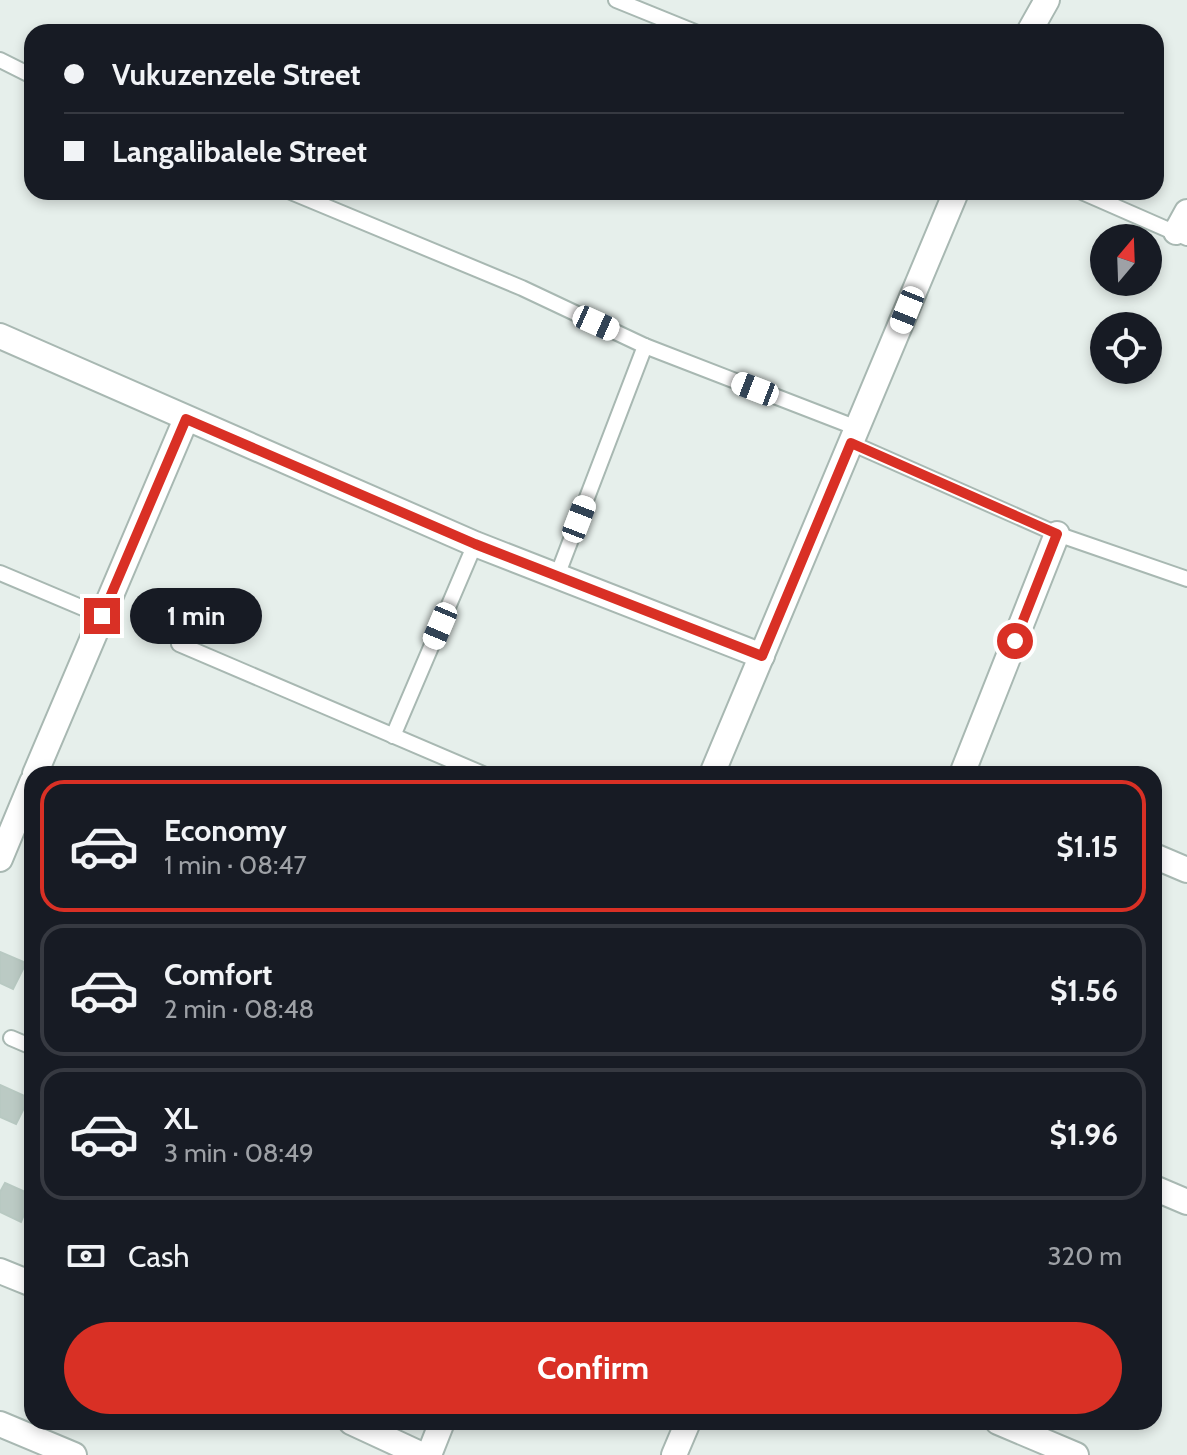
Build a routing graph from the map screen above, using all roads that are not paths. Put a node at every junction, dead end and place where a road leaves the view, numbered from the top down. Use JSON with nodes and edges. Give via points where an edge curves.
{"nodes":[{"id":1,"x":616,"y":0,"type":"edge"},
{"id":2,"x":1047,"y":0,"type":"edge"},
{"id":3,"x":675,"y":24,"type":"edge"},
{"id":4,"x":1034,"y":24,"type":"edge"},
{"id":5,"x":0,"y":60,"type":"edge"},
{"id":6,"x":24,"y":72,"type":"edge"},
{"id":7,"x":310,"y":200,"type":"edge"},
{"id":8,"x":953,"y":200,"type":"edge"},
{"id":9,"x":1104,"y":200,"type":"edge"},
{"id":10,"x":1183,"y":228,"type":"edge"},
{"id":11,"x":0,"y":336,"type":"edge"},
{"id":12,"x":645,"y":346,"type":"junction"},
{"id":13,"x":186,"y":419,"type":"junction"},
{"id":14,"x":854,"y":436,"type":"junction"},
{"id":15,"x":1057,"y":534,"type":"junction"},
{"id":16,"x":475,"y":544,"type":"junction"},
{"id":17,"x":0,"y":573,"type":"edge"},
{"id":18,"x":557,"y":576,"type":"junction"},
{"id":19,"x":1187,"y":579,"type":"edge"},
{"id":20,"x":102,"y":616,"type":"junction"},
{"id":21,"x":179,"y":644,"type":"dead end"},
{"id":22,"x":762,"y":656,"type":"junction"},
{"id":23,"x":393,"y":736,"type":"junction"},
{"id":24,"x":38,"y":766,"type":"edge"},
{"id":25,"x":464,"y":766,"type":"edge"},
{"id":26,"x":715,"y":766,"type":"edge"},
{"id":27,"x":965,"y":766,"type":"edge"},
{"id":28,"x":24,"y":801,"type":"edge"},
{"id":29,"x":0,"y":859,"type":"edge"},
{"id":30,"x":1162,"y":859,"type":"edge"},
{"id":31,"x":1187,"y":870,"type":"edge"},
{"id":32,"x":11,"y":1038,"type":"dead end"},
{"id":33,"x":24,"y":1044,"type":"edge"},
{"id":34,"x":1162,"y":1191,"type":"edge"},
{"id":35,"x":1187,"y":1202,"type":"edge"},
{"id":36,"x":0,"y":1271,"type":"edge"},
{"id":37,"x":24,"y":1281,"type":"edge"},
{"id":38,"x":0,"y":1424,"type":"edge"},
{"id":39,"x":368,"y":1430,"type":"edge"},
{"id":40,"x":439,"y":1430,"type":"edge"},
{"id":41,"x":685,"y":1430,"type":"edge"},
{"id":42,"x":1017,"y":1430,"type":"edge"},
{"id":43,"x":74,"y":1455,"type":"edge"},
{"id":44,"x":422,"y":1455,"type":"edge"},
{"id":45,"x":429,"y":1455,"type":"edge"},
{"id":46,"x":674,"y":1455,"type":"edge"},
{"id":47,"x":1076,"y":1455,"type":"edge"}],
"edges":[{"from":1,"to":3,"type":"lane"},
{"from":2,"to":4,"type":"street"},
{"from":5,"to":6,"type":"lane"},
{"from":7,"to":12,"type":"lane"},
{"from":8,"to":14,"type":"street"},
{"from":9,"to":10,"type":"lane"},
{"from":11,"to":13,"type":"street"},
{"from":12,"to":14,"type":"lane"},
{"from":12,"to":18,"type":"lane"},
{"from":13,"to":16,"type":"street"},
{"from":13,"to":20,"type":"street"},
{"from":14,"to":15,"type":"lane"},
{"from":14,"to":22,"type":"street"},
{"from":15,"to":19,"type":"lane"},
{"from":15,"to":27,"type":"street"},
{"from":16,"to":18,"type":"street"},
{"from":16,"to":23,"type":"lane"},
{"from":17,"to":20,"type":"lane"},
{"from":18,"to":22,"type":"street"},
{"from":20,"to":24,"type":"street"},
{"from":21,"to":23,"type":"lane"},
{"from":22,"to":26,"type":"street"},
{"from":23,"to":25,"type":"lane"},
{"from":28,"to":29,"type":"street"},
{"from":30,"to":31,"type":"street"},
{"from":32,"to":33,"type":"lane"},
{"from":34,"to":35,"type":"street"},
{"from":36,"to":37,"type":"street"},
{"from":38,"to":43,"type":"street"},
{"from":39,"to":44,"type":"street"},
{"from":40,"to":45,"type":"street"},
{"from":41,"to":46,"type":"street"},
{"from":42,"to":47,"type":"street"}]}
